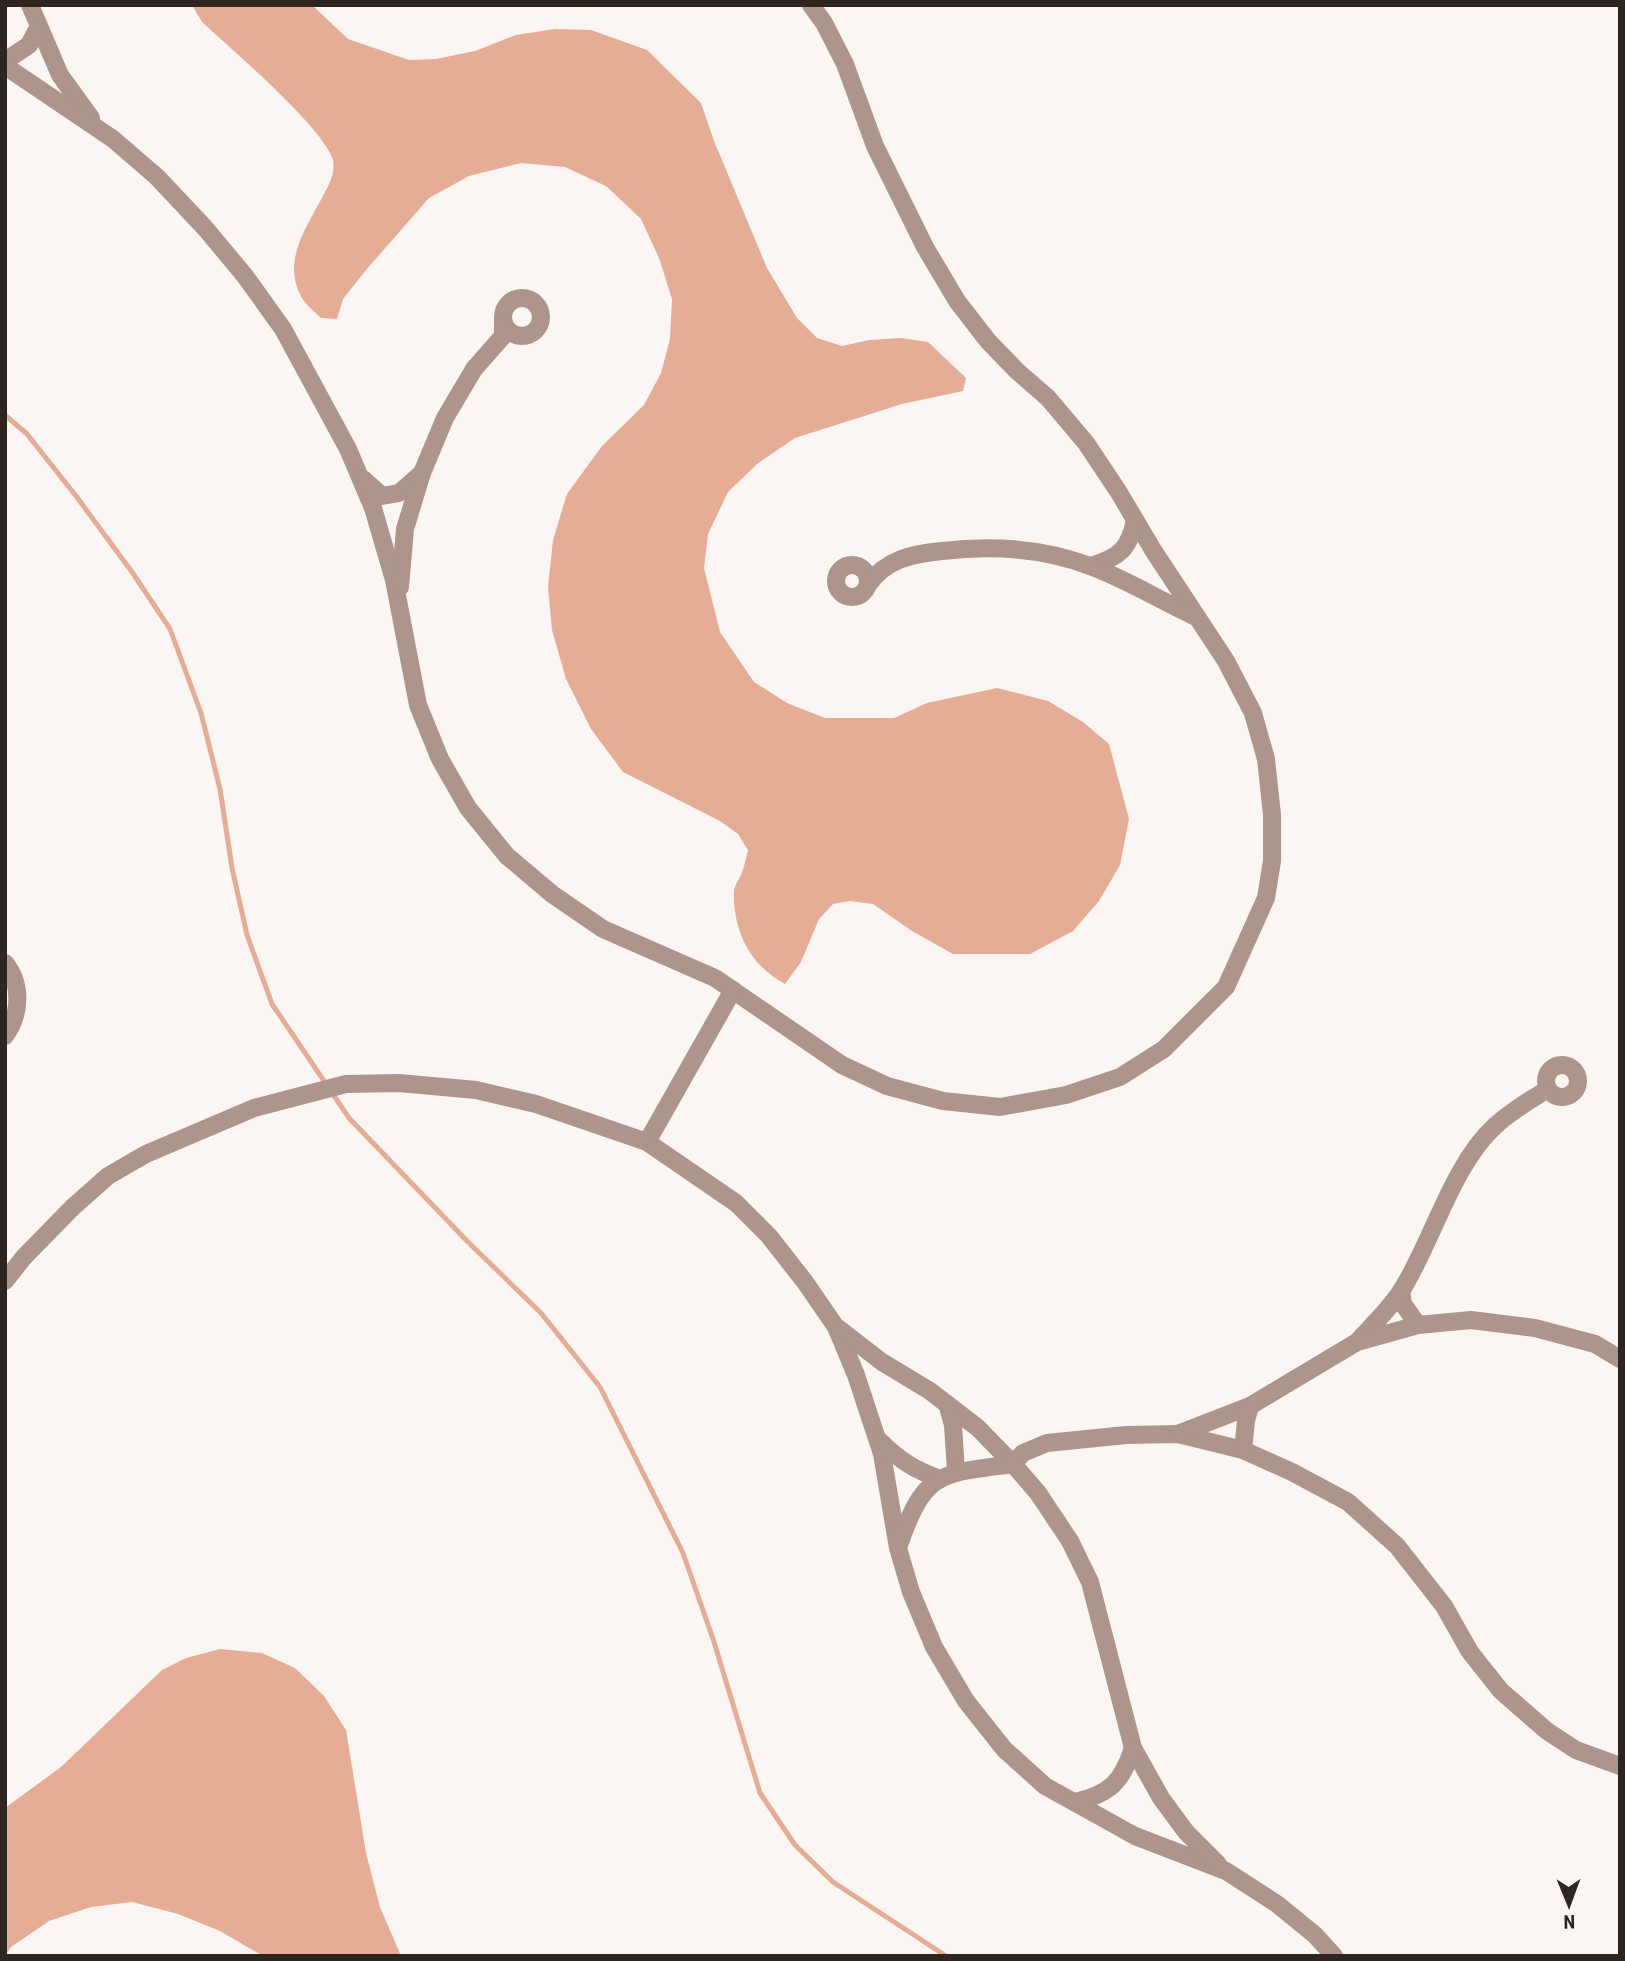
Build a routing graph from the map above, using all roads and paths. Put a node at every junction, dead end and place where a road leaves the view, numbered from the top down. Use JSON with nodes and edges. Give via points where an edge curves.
{"nodes":[{"id":1,"x":30,"y":5,"type":"edge"},
{"id":2,"x":811,"y":5,"type":"edge"},
{"id":3,"x":38,"y":28,"type":"junction"},
{"id":4,"x":5,"y":61,"type":"edge"},
{"id":5,"x":5,"y":66,"type":"edge"},
{"id":6,"x":102,"y":132,"type":"junction"},
{"id":7,"x":508,"y":331,"type":"dead end"},
{"id":8,"x":422,"y":473,"type":"junction"},
{"id":9,"x":360,"y":477,"type":"junction"},
{"id":10,"x":1135,"y":520,"type":"junction"},
{"id":11,"x":1091,"y":566,"type":"junction"},
{"id":12,"x":873,"y":577,"type":"junction"},
{"id":13,"x":399,"y":604,"type":"junction"},
{"id":14,"x":1196,"y":617,"type":"junction"},
{"id":15,"x":5,"y":963,"type":"edge"},
{"id":16,"x":733,"y":990,"type":"junction"},
{"id":17,"x":5,"y":1036,"type":"edge"},
{"id":18,"x":1548,"y":1089,"type":"dead end"},
{"id":19,"x":648,"y":1142,"type":"junction"},
{"id":20,"x":5,"y":1281,"type":"edge"},
{"id":21,"x":1401,"y":1291,"type":"junction"},
{"id":22,"x":1418,"y":1325,"type":"junction"},
{"id":23,"x":836,"y":1327,"type":"junction"},
{"id":24,"x":1357,"y":1342,"type":"junction"},
{"id":25,"x":1620,"y":1359,"type":"edge"},
{"id":26,"x":948,"y":1406,"type":"junction"},
{"id":27,"x":1250,"y":1406,"type":"junction"},
{"id":28,"x":1178,"y":1434,"type":"junction"},
{"id":29,"x":877,"y":1438,"type":"junction"},
{"id":30,"x":1243,"y":1450,"type":"junction"},
{"id":31,"x":1013,"y":1464,"type":"junction"},
{"id":32,"x":948,"y":1475,"type":"junction"},
{"id":33,"x":898,"y":1548,"type":"junction"},
{"id":34,"x":1133,"y":1748,"type":"junction"},
{"id":35,"x":1620,"y":1766,"type":"edge"},
{"id":36,"x":1075,"y":1802,"type":"junction"},
{"id":37,"x":1226,"y":1871,"type":"junction"},
{"id":38,"x":1334,"y":1956,"type":"edge"}],
"edges":[{"from":1,"to":3,"type":"street"},
{"from":2,"to":10,"type":"street","via":[[845,64],[898,194],[957,301],[988,341],[1048,398],[1086,443]]},
{"from":3,"to":4,"type":"street","via":[[29,45]]},
{"from":3,"to":6,"type":"street","via":[[61,75]]},
{"from":5,"to":6,"type":"street"},
{"from":6,"to":9,"type":"street","via":[[157,177],[245,276],[314,383]]},
{"from":7,"to":8,"type":"street","via":[[474,369],[445,418]]},
{"from":8,"to":9,"type":"street","via":[[399,493],[382,496]]},
{"from":8,"to":13,"type":"street","via":[[405,529]]},
{"from":9,"to":13,"type":"street"},
{"from":10,"to":11,"type":"street","via":[[1132,536],[1119,554]]},
{"from":10,"to":14,"type":"street"},
{"from":11,"to":12,"type":"street","via":[[1016,548],[969,548],[897,560]]},
{"from":11,"to":14,"type":"street"},
{"from":12,"to":12,"type":"street","via":[[856,565],[844,567],[837,577],[838,589],[848,597],[861,595]]},
{"from":13,"to":16,"type":"street","via":[[418,705],[440,759],[468,808],[507,856],[603,929]]},
{"from":14,"to":16,"type":"street","via":[[1253,713],[1266,759],[1272,861],[1266,898],[1227,987],[1164,1049],[1120,1077],[1066,1095],[1000,1107],[943,1101],[887,1086],[842,1065]]},
{"from":15,"to":17,"type":"street","via":[[18,991],[17,1013]]},
{"from":16,"to":19,"type":"street"},
{"from":18,"to":21,"type":"street","via":[[1494,1127],[1469,1158]]},
{"from":19,"to":20,"type":"street","via":[[536,1104],[476,1090],[346,1084],[254,1108],[146,1154],[108,1176],[73,1207]]},
{"from":19,"to":23,"type":"street","via":[[736,1203],[769,1236]]},
{"from":21,"to":22,"type":"street","via":[[1403,1304]]},
{"from":21,"to":24,"type":"street"},
{"from":22,"to":24,"type":"street"},
{"from":22,"to":25,"type":"street","via":[[1471,1320],[1535,1328],[1595,1344]]},
{"from":23,"to":26,"type":"street"},
{"from":23,"to":29,"type":"street"},
{"from":24,"to":27,"type":"street"},
{"from":26,"to":31,"type":"street","via":[[978,1428]]},
{"from":26,"to":32,"type":"street","via":[[953,1425]]},
{"from":27,"to":28,"type":"street"},
{"from":27,"to":30,"type":"street"},
{"from":28,"to":30,"type":"street"},
{"from":28,"to":31,"type":"street","via":[[1046,1443],[1023,1453]]},
{"from":29,"to":32,"type":"street","via":[[914,1470]]},
{"from":29,"to":33,"type":"street"},
{"from":30,"to":35,"type":"street","via":[[1348,1502],[1397,1546],[1444,1605],[1471,1652],[1501,1690],[1546,1731],[1576,1750]]},
{"from":31,"to":32,"type":"street"},
{"from":31,"to":34,"type":"street","via":[[1070,1541],[1090,1582]]},
{"from":32,"to":33,"type":"street","via":[[917,1500]]},
{"from":33,"to":36,"type":"street","via":[[934,1647],[966,1700],[1004,1749],[1045,1786]]},
{"from":34,"to":36,"type":"street","via":[[1126,1770],[1113,1786],[1096,1797]]},
{"from":34,"to":37,"type":"street","via":[[1186,1832]]},
{"from":36,"to":37,"type":"street","via":[[1135,1836]]},
{"from":37,"to":38,"type":"street","via":[[1277,1904]]}]}
